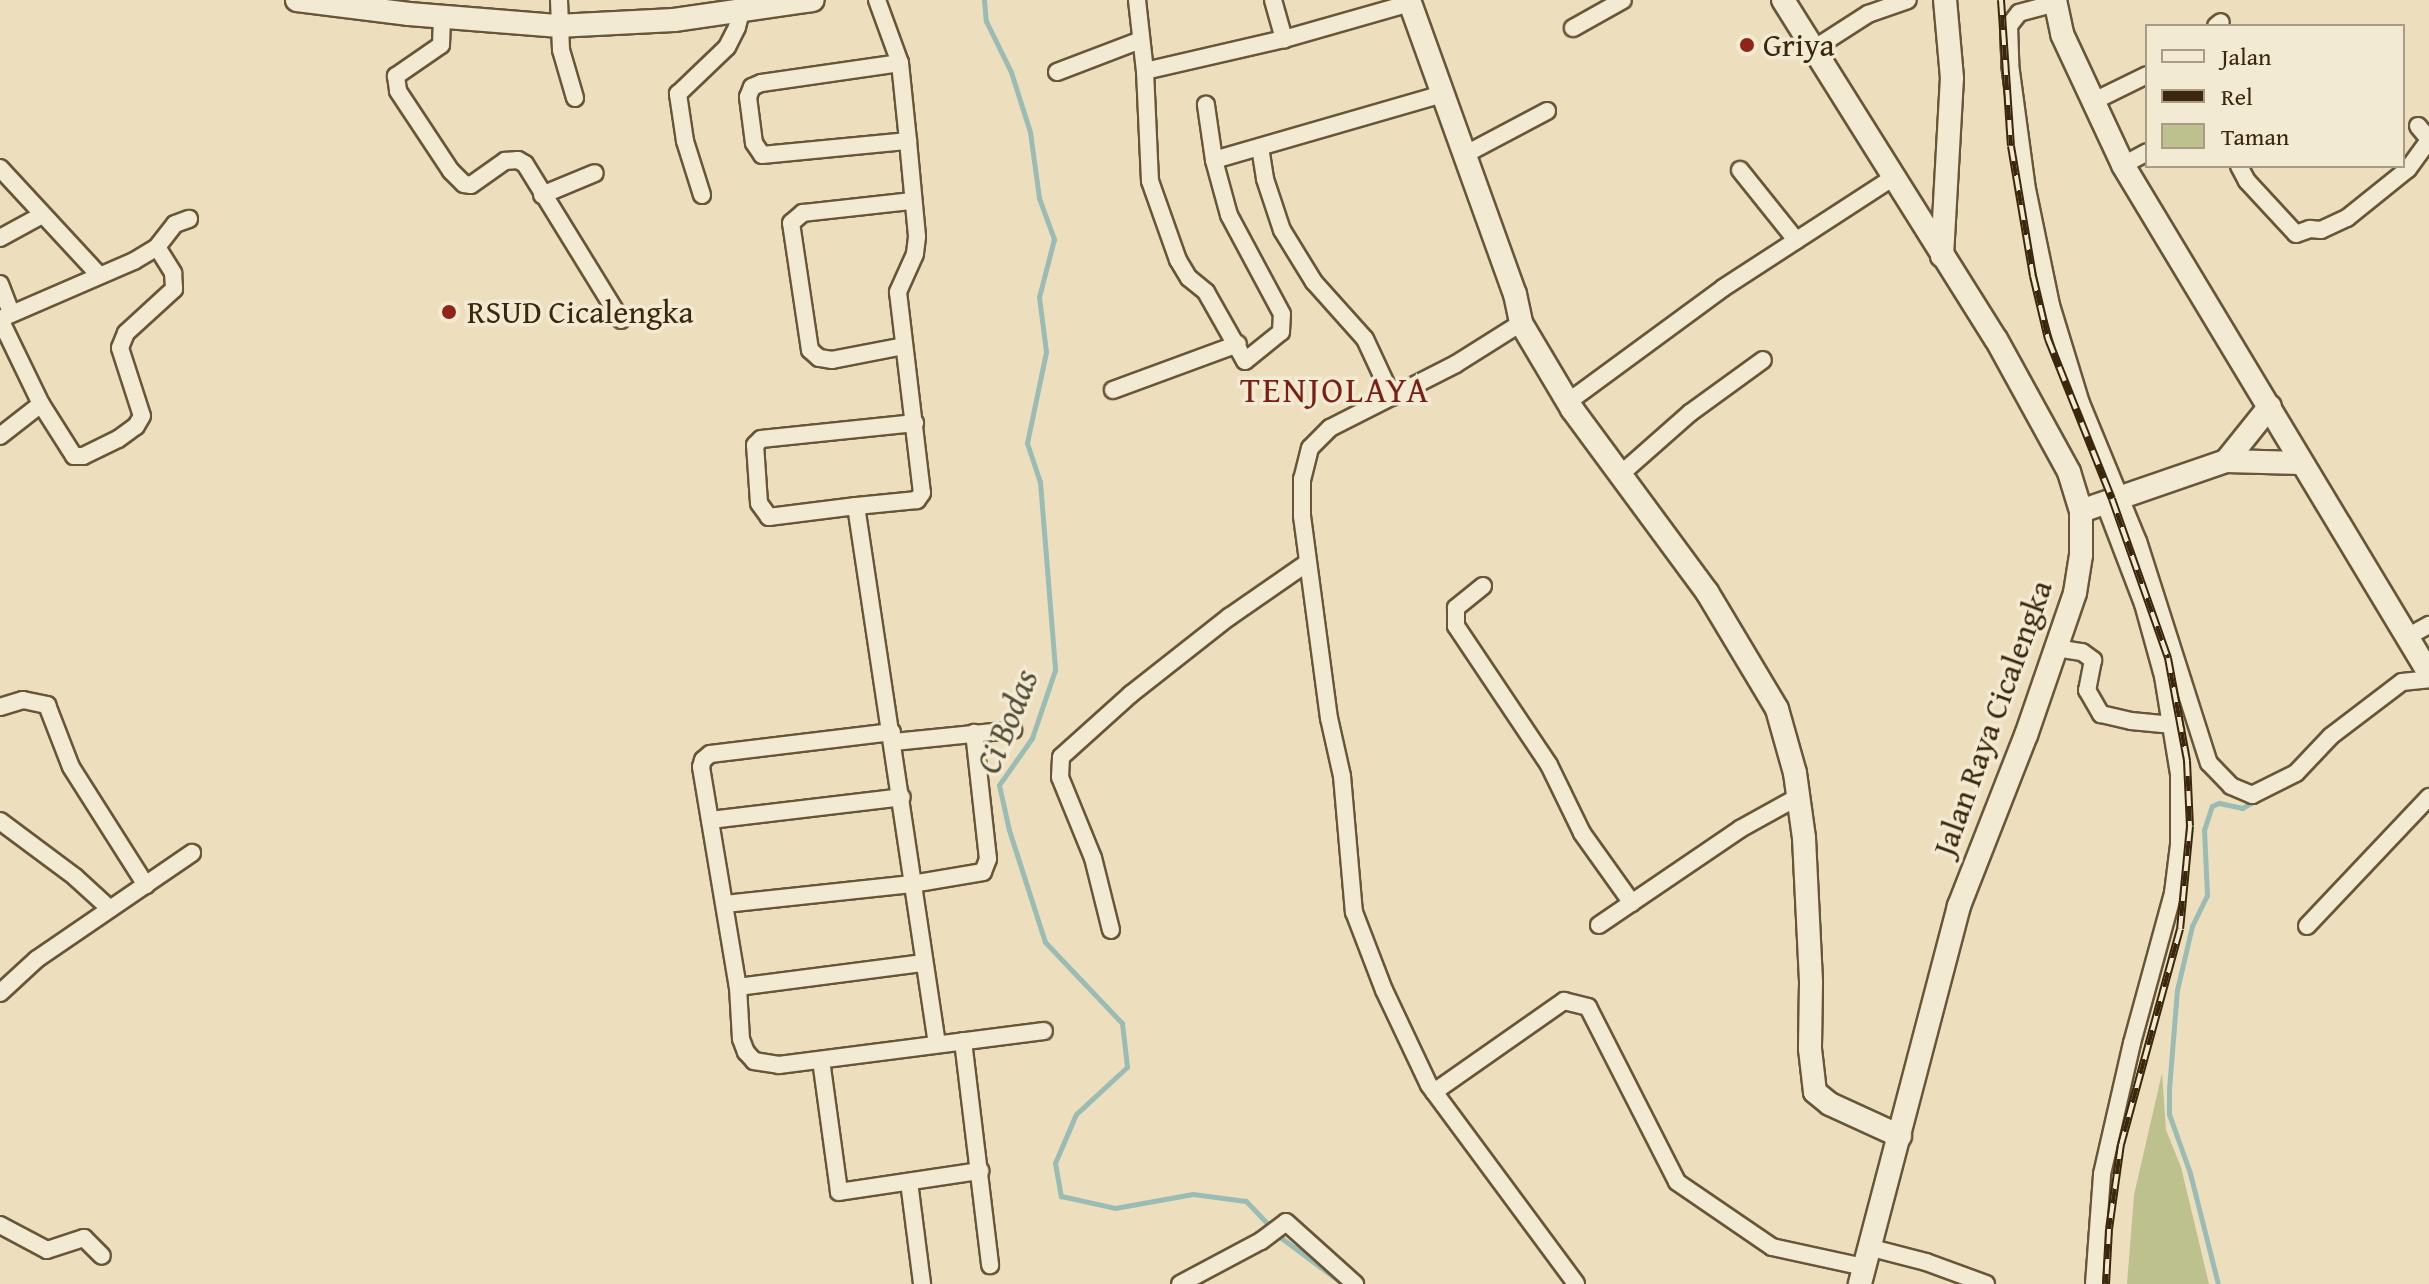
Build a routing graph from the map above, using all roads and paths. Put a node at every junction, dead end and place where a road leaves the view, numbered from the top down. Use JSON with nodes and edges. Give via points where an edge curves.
{"nodes":[{"id":1,"x":297,"y":0,"type":"edge"},
{"id":2,"x":559,"y":0,"type":"edge"},
{"id":3,"x":813,"y":0,"type":"edge"},
{"id":4,"x":877,"y":0,"type":"edge"},
{"id":5,"x":1137,"y":0,"type":"edge"},
{"id":6,"x":1273,"y":0,"type":"edge"},
{"id":7,"x":1623,"y":0,"type":"edge"},
{"id":8,"x":1783,"y":0,"type":"edge"},
{"id":9,"x":1908,"y":0,"type":"edge"},
{"id":10,"x":1945,"y":0,"type":"edge"},
{"id":11,"x":2056,"y":1,"type":"edge"},
{"id":12,"x":1409,"y":2,"type":"edge"},
{"id":13,"x":752,"y":5,"type":"edge"},
{"id":14,"x":442,"y":17,"type":"junction"},
{"id":15,"x":557,"y":26,"type":"junction"},
{"id":16,"x":1573,"y":28,"type":"dead end"},
{"id":17,"x":1284,"y":39,"type":"junction"},
{"id":18,"x":1141,"y":40,"type":"junction"},
{"id":19,"x":1812,"y":50,"type":"junction"},
{"id":20,"x":900,"y":63,"type":"junction"},
{"id":21,"x":1145,"y":71,"type":"junction"},
{"id":22,"x":1057,"y":72,"type":"dead end"},
{"id":23,"x":2145,"y":76,"type":"edge"},
{"id":24,"x":1442,"y":94,"type":"junction"},
{"id":25,"x":575,"y":98,"type":"dead end"},
{"id":26,"x":2092,"y":102,"type":"junction"},
{"id":27,"x":1206,"y":105,"type":"dead end"},
{"id":28,"x":1547,"y":111,"type":"dead end"},
{"id":29,"x":2425,"y":135,"type":"edge"},
{"id":30,"x":908,"y":141,"type":"junction"},
{"id":31,"x":1260,"y":147,"type":"junction"},
{"id":32,"x":2145,"y":153,"type":"edge"},
{"id":33,"x":1464,"y":155,"type":"junction"},
{"id":34,"x":1214,"y":160,"type":"junction"},
{"id":35,"x":2123,"y":165,"type":"junction"},
{"id":36,"x":0,"y":168,"type":"edge"},
{"id":37,"x":2240,"y":168,"type":"edge"},
{"id":38,"x":1740,"y":170,"type":"dead end"},
{"id":39,"x":595,"y":173,"type":"dead end"},
{"id":40,"x":1894,"y":177,"type":"junction"},
{"id":41,"x":542,"y":195,"type":"junction"},
{"id":42,"x":702,"y":195,"type":"dead end"},
{"id":43,"x":911,"y":201,"type":"junction"},
{"id":44,"x":42,"y":215,"type":"junction"},
{"id":45,"x":189,"y":219,"type":"dead end"},
{"id":46,"x":0,"y":238,"type":"edge"},
{"id":47,"x":1796,"y":240,"type":"junction"},
{"id":48,"x":157,"y":247,"type":"junction"},
{"id":49,"x":1942,"y":256,"type":"junction"},
{"id":50,"x":99,"y":275,"type":"junction"},
{"id":51,"x":0,"y":284,"type":"edge"},
{"id":52,"x":11,"y":312,"type":"junction"},
{"id":53,"x":621,"y":320,"type":"dead end"},
{"id":54,"x":1521,"y":323,"type":"junction"},
{"id":55,"x":1238,"y":344,"type":"junction"},
{"id":56,"x":904,"y":346,"type":"junction"},
{"id":57,"x":7,"y":352,"type":"edge"},
{"id":58,"x":1763,"y":360,"type":"dead end"},
{"id":59,"x":1113,"y":390,"type":"dead end"},
{"id":60,"x":1392,"y":397,"type":"junction"},
{"id":61,"x":1568,"y":402,"type":"junction"},
{"id":62,"x":41,"y":404,"type":"junction"},
{"id":63,"x":2270,"y":406,"type":"junction"},
{"id":64,"x":915,"y":423,"type":"junction"},
{"id":65,"x":0,"y":436,"type":"edge"},
{"id":66,"x":2226,"y":461,"type":"junction"},
{"id":67,"x":2300,"y":463,"type":"junction"},
{"id":68,"x":1622,"y":473,"type":"junction"},
{"id":69,"x":2111,"y":500,"type":"junction"},
{"id":70,"x":856,"y":506,"type":"junction"},
{"id":71,"x":2081,"y":511,"type":"junction"},
{"id":72,"x":1307,"y":563,"type":"junction"},
{"id":73,"x":1483,"y":586,"type":"dead end"},
{"id":74,"x":2429,"y":625,"type":"edge"},
{"id":75,"x":2407,"y":637,"type":"junction"},
{"id":76,"x":2056,"y":648,"type":"junction"},
{"id":77,"x":2429,"y":676,"type":"edge"},
{"id":78,"x":0,"y":707,"type":"edge"},
{"id":79,"x":2173,"y":725,"type":"junction"},
{"id":80,"x":1013,"y":730,"type":"dead end"},
{"id":81,"x":974,"y":733,"type":"junction"},
{"id":82,"x":893,"y":737,"type":"junction"},
{"id":83,"x":902,"y":797,"type":"junction"},
{"id":84,"x":2429,"y":797,"type":"edge"},
{"id":85,"x":1796,"y":798,"type":"junction"},
{"id":86,"x":710,"y":820,"type":"junction"},
{"id":87,"x":0,"y":821,"type":"edge"},
{"id":88,"x":192,"y":853,"type":"dead end"},
{"id":89,"x":912,"y":884,"type":"junction"},
{"id":90,"x":146,"y":885,"type":"junction"},
{"id":91,"x":1632,"y":903,"type":"junction"},
{"id":92,"x":725,"y":904,"type":"junction"},
{"id":93,"x":110,"y":909,"type":"junction"},
{"id":94,"x":1599,"y":925,"type":"dead end"},
{"id":95,"x":2307,"y":926,"type":"dead end"},
{"id":96,"x":1111,"y":930,"type":"dead end"},
{"id":97,"x":923,"y":963,"type":"junction"},
{"id":98,"x":738,"y":987,"type":"junction"},
{"id":99,"x":0,"y":993,"type":"edge"},
{"id":100,"x":1044,"y":1031,"type":"dead end"},
{"id":101,"x":963,"y":1041,"type":"junction"},
{"id":102,"x":937,"y":1044,"type":"junction"},
{"id":103,"x":821,"y":1060,"type":"junction"},
{"id":104,"x":1434,"y":1092,"type":"junction"},
{"id":105,"x":1900,"y":1136,"type":"junction"},
{"id":106,"x":980,"y":1171,"type":"junction"},
{"id":107,"x":909,"y":1182,"type":"junction"},
{"id":108,"x":0,"y":1225,"type":"edge"},
{"id":109,"x":102,"y":1256,"type":"dead end"},
{"id":110,"x":990,"y":1265,"type":"dead end"},
{"id":111,"x":1864,"y":1266,"type":"edge"},
{"id":112,"x":922,"y":1284,"type":"edge"},
{"id":113,"x":1180,"y":1284,"type":"edge"},
{"id":114,"x":1355,"y":1284,"type":"edge"},
{"id":115,"x":1576,"y":1284,"type":"edge"},
{"id":116,"x":1986,"y":1284,"type":"edge"},
{"id":117,"x":2094,"y":1284,"type":"edge"}],
"edges":[{"from":1,"to":14,"type":"street"},
{"from":2,"to":15,"type":"street"},
{"from":3,"to":13,"type":"street"},
{"from":4,"to":20,"type":"street"},
{"from":5,"to":18,"type":"street"},
{"from":6,"to":17,"type":"street"},
{"from":7,"to":16,"type":"street"},
{"from":8,"to":19,"type":"street","name":"Jalan Raya Cicalengka"},
{"from":9,"to":19,"type":"street","via":[[1868,14]]},
{"from":10,"to":49,"type":"street","via":[[1952,78]]},
{"from":11,"to":26,"type":"street","via":[[2062,34]]},
{"from":11,"to":69,"type":"street","via":[[2019,13],[2009,22],[2016,114],[2051,305]]},
{"from":12,"to":17,"type":"street"},
{"from":12,"to":24,"type":"street"},
{"from":13,"to":15,"type":"street","via":[[674,20]]},
{"from":13,"to":42,"type":"street","via":[[727,47],[678,94],[685,141]]},
{"from":14,"to":15,"type":"street"},
{"from":14,"to":41,"type":"street","via":[[441,45],[396,76],[398,91],[460,181],[471,185],[505,161],[518,160]]},
{"from":15,"to":25,"type":"street"},
{"from":17,"to":21,"type":"street"},
{"from":18,"to":21,"type":"street"},
{"from":18,"to":22,"type":"street"},
{"from":19,"to":40,"type":"street","name":"Jalan Raya Cicalengka"},
{"from":20,"to":30,"type":"street"},
{"from":20,"to":30,"type":"street","via":[[761,83],[748,97],[754,143],[762,155]]},
{"from":21,"to":55,"type":"street","via":[[1150,181],[1169,243]]},
{"from":23,"to":26,"type":"street"},
{"from":24,"to":31,"type":"street"},
{"from":24,"to":33,"type":"street"},
{"from":26,"to":35,"type":"street"},
{"from":27,"to":34,"type":"street"},
{"from":28,"to":33,"type":"street"},
{"from":29,"to":37,"type":"street","via":[[2408,169],[2347,218],[2321,230],[2296,234]]},
{"from":30,"to":43,"type":"street"},
{"from":31,"to":34,"type":"street"},
{"from":31,"to":60,"type":"street","via":[[1282,230],[1314,282],[1365,339]]},
{"from":32,"to":35,"type":"street"},
{"from":33,"to":54,"type":"street"},
{"from":34,"to":55,"type":"street","via":[[1236,232],[1283,324],[1273,341],[1245,361]]},
{"from":35,"to":63,"type":"street"},
{"from":36,"to":44,"type":"street"},
{"from":38,"to":47,"type":"street"},
{"from":39,"to":41,"type":"street"},
{"from":40,"to":47,"type":"street"},
{"from":40,"to":49,"type":"street","name":"Jalan Raya Cicalengka"},
{"from":41,"to":53,"type":"street"},
{"from":43,"to":56,"type":"street","via":[[915,254],[898,292]]},
{"from":43,"to":56,"type":"street","via":[[803,213],[791,223],[810,350],[832,360]]},
{"from":44,"to":46,"type":"street"},
{"from":44,"to":50,"type":"street"},
{"from":45,"to":48,"type":"street","via":[[175,224]]},
{"from":47,"to":61,"type":"street"},
{"from":48,"to":50,"type":"street"},
{"from":48,"to":62,"type":"street","via":[[173,273],[174,289],[126,333],[120,348],[142,416],[136,426],[74,456]]},
{"from":49,"to":71,"type":"street","name":"Jalan Raya Cicalengka","via":[[2057,447]]},
{"from":50,"to":52,"type":"street"},
{"from":51,"to":52,"type":"street"},
{"from":52,"to":57,"type":"street","via":[[0,319]]},
{"from":54,"to":60,"type":"street"},
{"from":54,"to":61,"type":"street"},
{"from":55,"to":59,"type":"street"},
{"from":56,"to":64,"type":"street"},
{"from":57,"to":62,"type":"street"},
{"from":58,"to":68,"type":"street","via":[[1690,413]]},
{"from":60,"to":72,"type":"street","via":[[1330,428],[1310,448],[1302,479]]},
{"from":61,"to":68,"type":"street"},
{"from":62,"to":65,"type":"street"},
{"from":63,"to":66,"type":"street"},
{"from":63,"to":67,"type":"street"},
{"from":64,"to":70,"type":"street","via":[[921,497]]},
{"from":64,"to":70,"type":"street","via":[[761,439],[755,445],[759,503],[769,517]]},
{"from":66,"to":67,"type":"street"},
{"from":66,"to":69,"type":"street"},
{"from":67,"to":75,"type":"street"},
{"from":68,"to":85,"type":"street","via":[[1758,673],[1787,740]]},
{"from":69,"to":71,"type":"street"},
{"from":69,"to":77,"type":"street","via":[[2138,541],[2209,763],[2231,786],[2252,795],[2281,779],[2376,700],[2402,682]]},
{"from":69,"to":79,"type":"street"},
{"from":70,"to":82,"type":"street"},
{"from":71,"to":76,"type":"street","name":"Jalan Raya Cicalengka","via":[[2075,593]]},
{"from":72,"to":96,"type":"street","via":[[1131,694],[1061,757],[1060,777],[1093,858]]},
{"from":72,"to":104,"type":"street","via":[[1342,776],[1354,912],[1384,990]]},
{"from":73,"to":91,"type":"street","via":[[1456,608],[1456,626],[1549,765],[1582,833]]},
{"from":74,"to":75,"type":"street"},
{"from":75,"to":77,"type":"street"},
{"from":76,"to":79,"type":"street","via":[[2082,652],[2093,660],[2087,690],[2101,714]]},
{"from":76,"to":105,"type":"street","name":"Jalan Raya Cicalengka","via":[[1959,906]]},
{"from":78,"to":90,"type":"street","via":[[23,700],[47,705],[71,767]]},
{"from":79,"to":117,"type":"street","via":[[2179,774],[2173,893],[2112,1120],[2096,1223]]},
{"from":80,"to":81,"type":"street"},
{"from":81,"to":82,"type":"street"},
{"from":81,"to":89,"type":"street","via":[[988,867],[975,875]]},
{"from":82,"to":83,"type":"street"},
{"from":82,"to":86,"type":"street","via":[[710,754],[701,767]]},
{"from":83,"to":86,"type":"street"},
{"from":83,"to":89,"type":"street"},
{"from":84,"to":95,"type":"street"},
{"from":85,"to":91,"type":"street","via":[[1740,829]]},
{"from":85,"to":105,"type":"street","via":[[1804,838],[1815,1092]]},
{"from":86,"to":92,"type":"street"},
{"from":87,"to":93,"type":"street"},
{"from":88,"to":90,"type":"street"},
{"from":89,"to":92,"type":"street"},
{"from":89,"to":97,"type":"street"},
{"from":90,"to":93,"type":"street"},
{"from":91,"to":94,"type":"street"},
{"from":92,"to":98,"type":"street"},
{"from":93,"to":99,"type":"street","via":[[16,975]]},
{"from":97,"to":98,"type":"street"},
{"from":97,"to":102,"type":"street"},
{"from":98,"to":103,"type":"street","via":[[741,1039],[754,1061],[779,1065]]},
{"from":100,"to":101,"type":"street"},
{"from":101,"to":102,"type":"street"},
{"from":101,"to":106,"type":"street"},
{"from":102,"to":103,"type":"street"},
{"from":103,"to":107,"type":"street","via":[[839,1192]]},
{"from":104,"to":111,"type":"street","via":[[1564,1001],[1588,1007],[1677,1182],[1772,1247]]},
{"from":104,"to":115,"type":"street"},
{"from":105,"to":111,"type":"street","name":"Jalan Raya Cicalengka"},
{"from":106,"to":107,"type":"street"},
{"from":106,"to":110,"type":"street"},
{"from":107,"to":112,"type":"street"},
{"from":108,"to":109,"type":"street","via":[[47,1250],[84,1238]]},
{"from":111,"to":116,"type":"street","via":[[1926,1262]]},
{"from":113,"to":114,"type":"street","via":[[1286,1222]]}]}
